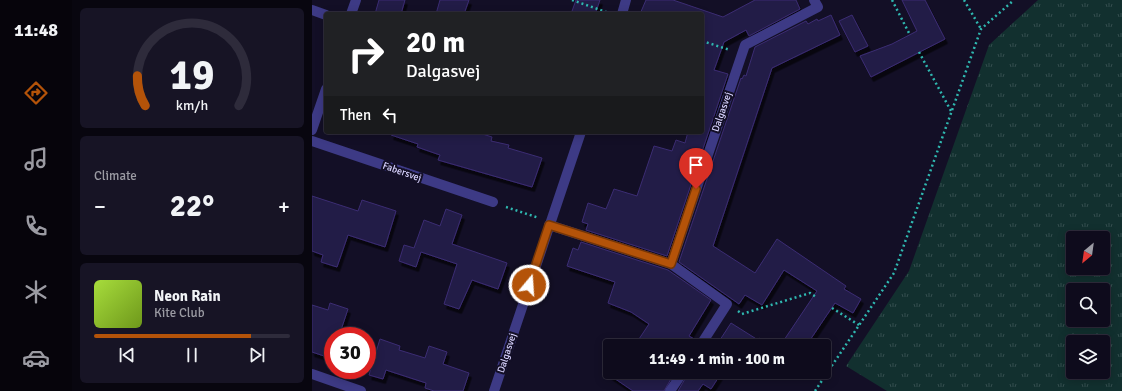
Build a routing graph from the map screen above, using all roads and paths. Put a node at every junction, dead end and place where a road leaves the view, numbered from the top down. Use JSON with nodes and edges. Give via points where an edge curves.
{"nodes":[{"id":1,"x":356,"y":0,"type":"edge"},
{"id":2,"x":572,"y":0,"type":"edge"},
{"id":3,"x":626,"y":0,"type":"edge"},
{"id":4,"x":814,"y":0,"type":"edge"},
{"id":5,"x":892,"y":0,"type":"edge"},
{"id":6,"x":964,"y":0,"type":"edge"},
{"id":7,"x":1014,"y":0,"type":"edge"},
{"id":8,"x":312,"y":10,"type":"edge"},
{"id":9,"x":353,"y":12,"type":"edge"},
{"id":10,"x":607,"y":12,"type":"edge"},
{"id":11,"x":623,"y":12,"type":"edge"},
{"id":12,"x":324,"y":14,"type":"edge"},
{"id":13,"x":981,"y":29,"type":"junction"},
{"id":14,"x":910,"y":35,"type":"dead end"},
{"id":15,"x":704,"y":42,"type":"edge"},
{"id":16,"x":919,"y":52,"type":"dead end"},
{"id":17,"x":742,"y":54,"type":"junction"},
{"id":18,"x":324,"y":95,"type":"edge"},
{"id":19,"x":951,"y":111,"type":"junction"},
{"id":20,"x":312,"y":130,"type":"edge"},
{"id":21,"x":580,"y":134,"type":"edge"},
{"id":22,"x":312,"y":141,"type":"edge"},
{"id":23,"x":493,"y":202,"type":"joint"},
{"id":24,"x":549,"y":225,"type":"junction"},
{"id":25,"x":671,"y":264,"type":"junction"},
{"id":26,"x":816,"y":297,"type":"dead end"},
{"id":27,"x":727,"y":304,"type":"junction"},
{"id":28,"x":832,"y":308,"type":"dead end"},
{"id":29,"x":859,"y":325,"type":"junction"},
{"id":30,"x":704,"y":339,"type":"edge"},
{"id":31,"x":312,"y":374,"type":"edge"},
{"id":32,"x":678,"y":379,"type":"edge"},
{"id":33,"x":361,"y":391,"type":"edge"},
{"id":34,"x":494,"y":391,"type":"edge"},
{"id":35,"x":670,"y":391,"type":"edge"},
{"id":36,"x":815,"y":391,"type":"edge"}],
"edges":[{"from":1,"to":9,"type":"street"},
{"from":2,"to":10,"type":"path"},
{"from":3,"to":11,"type":"street"},
{"from":4,"to":17,"type":"street","name":"Dalgasvej","via":[[818,7],[745,45]]},
{"from":5,"to":14,"type":"path"},
{"from":6,"to":13,"type":"path"},
{"from":7,"to":13,"type":"path"},
{"from":8,"to":12,"type":"street"},
{"from":13,"to":19,"type":"path"},
{"from":15,"to":17,"type":"path"},
{"from":16,"to":19,"type":"path"},
{"from":17,"to":25,"type":"street","name":"Dalgasvej"},
{"from":18,"to":20,"type":"street"},
{"from":19,"to":29,"type":"path","via":[[894,272]]},
{"from":21,"to":24,"type":"street","name":"Dalgasvej"},
{"from":22,"to":23,"type":"street","name":"Fabersvej"},
{"from":23,"to":24,"type":"path","via":[[538,218]]},
{"from":24,"to":25,"type":"street"},
{"from":24,"to":34,"type":"street","name":"Dalgasvej"},
{"from":25,"to":27,"type":"street"},
{"from":26,"to":27,"type":"path","via":[[810,293],[742,314]]},
{"from":27,"to":30,"type":"street"},
{"from":28,"to":29,"type":"path"},
{"from":29,"to":36,"type":"path"},
{"from":31,"to":33,"type":"street"},
{"from":32,"to":35,"type":"street"}]}
